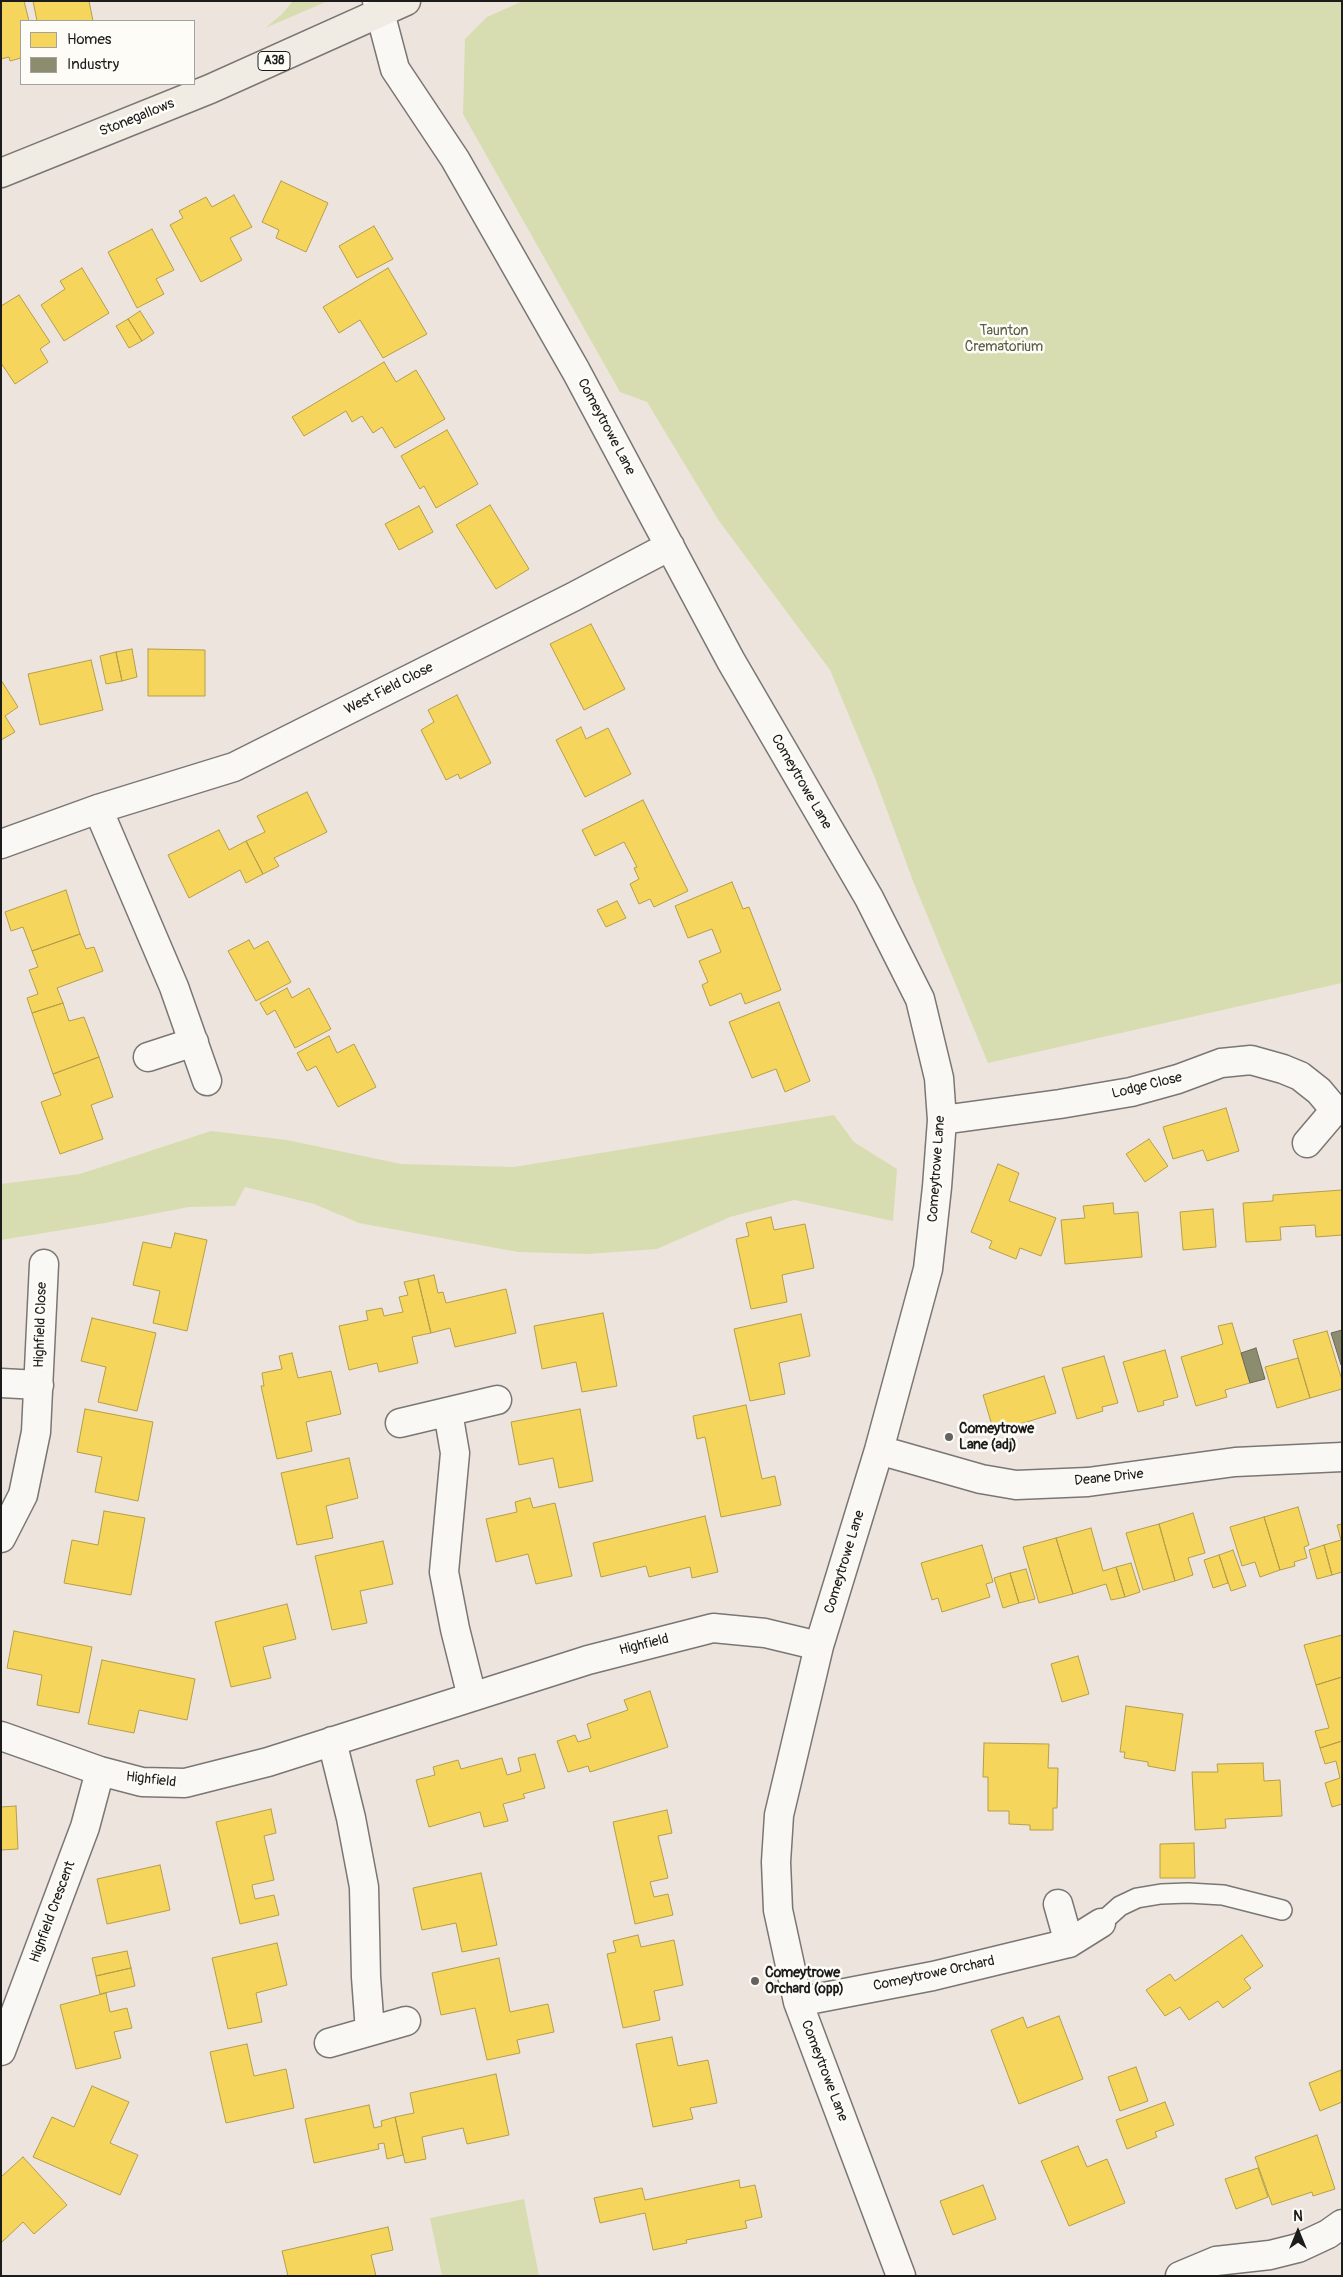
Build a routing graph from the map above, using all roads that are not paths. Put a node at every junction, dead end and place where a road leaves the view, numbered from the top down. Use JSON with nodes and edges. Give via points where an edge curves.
{"nodes":[{"id":1,"x":406,"y":1,"type":"edge"},
{"id":2,"x":379,"y":7,"type":"edge"},
{"id":3,"x":1,"y":173,"type":"edge"},
{"id":4,"x":670,"y":546,"type":"junction"},
{"id":5,"x":98,"y":808,"type":"junction"},
{"id":6,"x":1,"y":844,"type":"edge"},
{"id":7,"x":194,"y":1042,"type":"junction"},
{"id":8,"x":148,"y":1057,"type":"dead end"},
{"id":9,"x":207,"y":1081,"type":"dead end"},
{"id":10,"x":1338,"y":1114,"type":"edge"},
{"id":11,"x":942,"y":1120,"type":"junction"},
{"id":12,"x":1307,"y":1143,"type":"dead end"},
{"id":13,"x":44,"y":1264,"type":"dead end"},
{"id":14,"x":1,"y":1383,"type":"edge"},
{"id":15,"x":39,"y":1385,"type":"junction"},
{"id":16,"x":497,"y":1400,"type":"dead end"},
{"id":17,"x":448,"y":1412,"type":"junction"},
{"id":18,"x":400,"y":1423,"type":"dead end"},
{"id":19,"x":879,"y":1450,"type":"junction"},
{"id":20,"x":1342,"y":1457,"type":"edge"},
{"id":21,"x":1,"y":1538,"type":"edge"},
{"id":22,"x":819,"y":1646,"type":"junction"},
{"id":23,"x":472,"y":1697,"type":"junction"},
{"id":24,"x":1,"y":1736,"type":"edge"},
{"id":25,"x":332,"y":1741,"type":"junction"},
{"id":26,"x":100,"y":1771,"type":"junction"},
{"id":27,"x":1058,"y":1904,"type":"dead end"},
{"id":28,"x":1282,"y":1910,"type":"dead end"},
{"id":29,"x":1101,"y":1923,"type":"joint"},
{"id":30,"x":1069,"y":1943,"type":"junction"},
{"id":31,"x":798,"y":2002,"type":"junction"},
{"id":32,"x":406,"y":2021,"type":"dead end"},
{"id":33,"x":370,"y":2031,"type":"junction"},
{"id":34,"x":329,"y":2043,"type":"dead end"},
{"id":35,"x":1,"y":2051,"type":"edge"},
{"id":36,"x":1342,"y":2224,"type":"edge"},
{"id":37,"x":901,"y":2276,"type":"edge"},
{"id":38,"x":1180,"y":2276,"type":"edge"}],
"edges":[{"from":1,"to":2,"type":"main road","number":"A38"},
{"from":2,"to":3,"type":"main road","name":"Stonegallows","number":"A38","via":[[210,89]]},
{"from":2,"to":4,"type":"street","name":"Comeytrowe Lane","via":[[395,68],[460,167],[576,371]]},
{"from":4,"to":5,"type":"street","name":"West Field Close","via":[[234,767]]},
{"from":4,"to":11,"type":"street","name":"Comeytrowe Lane","via":[[731,662],[869,898],[920,1000],[939,1078]]},
{"from":5,"to":6,"type":"street","name":"West Field Close"},
{"from":5,"to":7,"type":"street"},
{"from":7,"to":8,"type":"street"},
{"from":7,"to":9,"type":"street"},
{"from":10,"to":11,"type":"street","name":"Lodge Close","via":[[1300,1076],[1251,1060],[1221,1063],[1131,1092]]},
{"from":10,"to":12,"type":"street","name":"Lodge Close"},
{"from":11,"to":19,"type":"street","name":"Comeytrowe Lane","via":[[928,1269]]},
{"from":13,"to":15,"type":"street","name":"Highfield Close"},
{"from":14,"to":15,"type":"street","name":"Highfield Close"},
{"from":15,"to":21,"type":"street","name":"Highfield Close","via":[[36,1432],[23,1495]]},
{"from":16,"to":17,"type":"street"},
{"from":17,"to":18,"type":"street"},
{"from":17,"to":23,"type":"street","via":[[455,1453],[444,1572]]},
{"from":19,"to":20,"type":"street","name":"Deane Drive","via":[[981,1479],[1016,1485],[1088,1482],[1235,1462]]},
{"from":19,"to":22,"type":"street","name":"Comeytrowe Lane"},
{"from":22,"to":23,"type":"street","name":"Highfield","via":[[766,1633],[714,1628],[588,1660]]},
{"from":22,"to":31,"type":"street","name":"Comeytrowe Lane","via":[[779,1815],[776,1862],[778,1910]]},
{"from":23,"to":25,"type":"street","name":"Highfield"},
{"from":24,"to":26,"type":"street","name":"Highfield"},
{"from":25,"to":26,"type":"street","name":"Highfield","via":[[268,1762],[185,1783],[142,1782]]},
{"from":25,"to":33,"type":"street","via":[[364,1887]]},
{"from":26,"to":35,"type":"street","name":"Highfield Crescent","via":[[85,1827]]},
{"from":27,"to":30,"type":"street"},
{"from":28,"to":29,"type":"lane","via":[[1224,1895],[1188,1892],[1137,1898],[1120,1906]]},
{"from":29,"to":30,"type":"street","name":"Comeytrowe Orchard"},
{"from":30,"to":31,"type":"street","name":"Comeytrowe Orchard","via":[[933,1976]]},
{"from":31,"to":37,"type":"street","name":"Comeytrowe Lane"},
{"from":32,"to":33,"type":"street"},
{"from":33,"to":34,"type":"street"},
{"from":36,"to":38,"type":"street","via":[[1298,2248],[1270,2255],[1216,2261]]}]}
